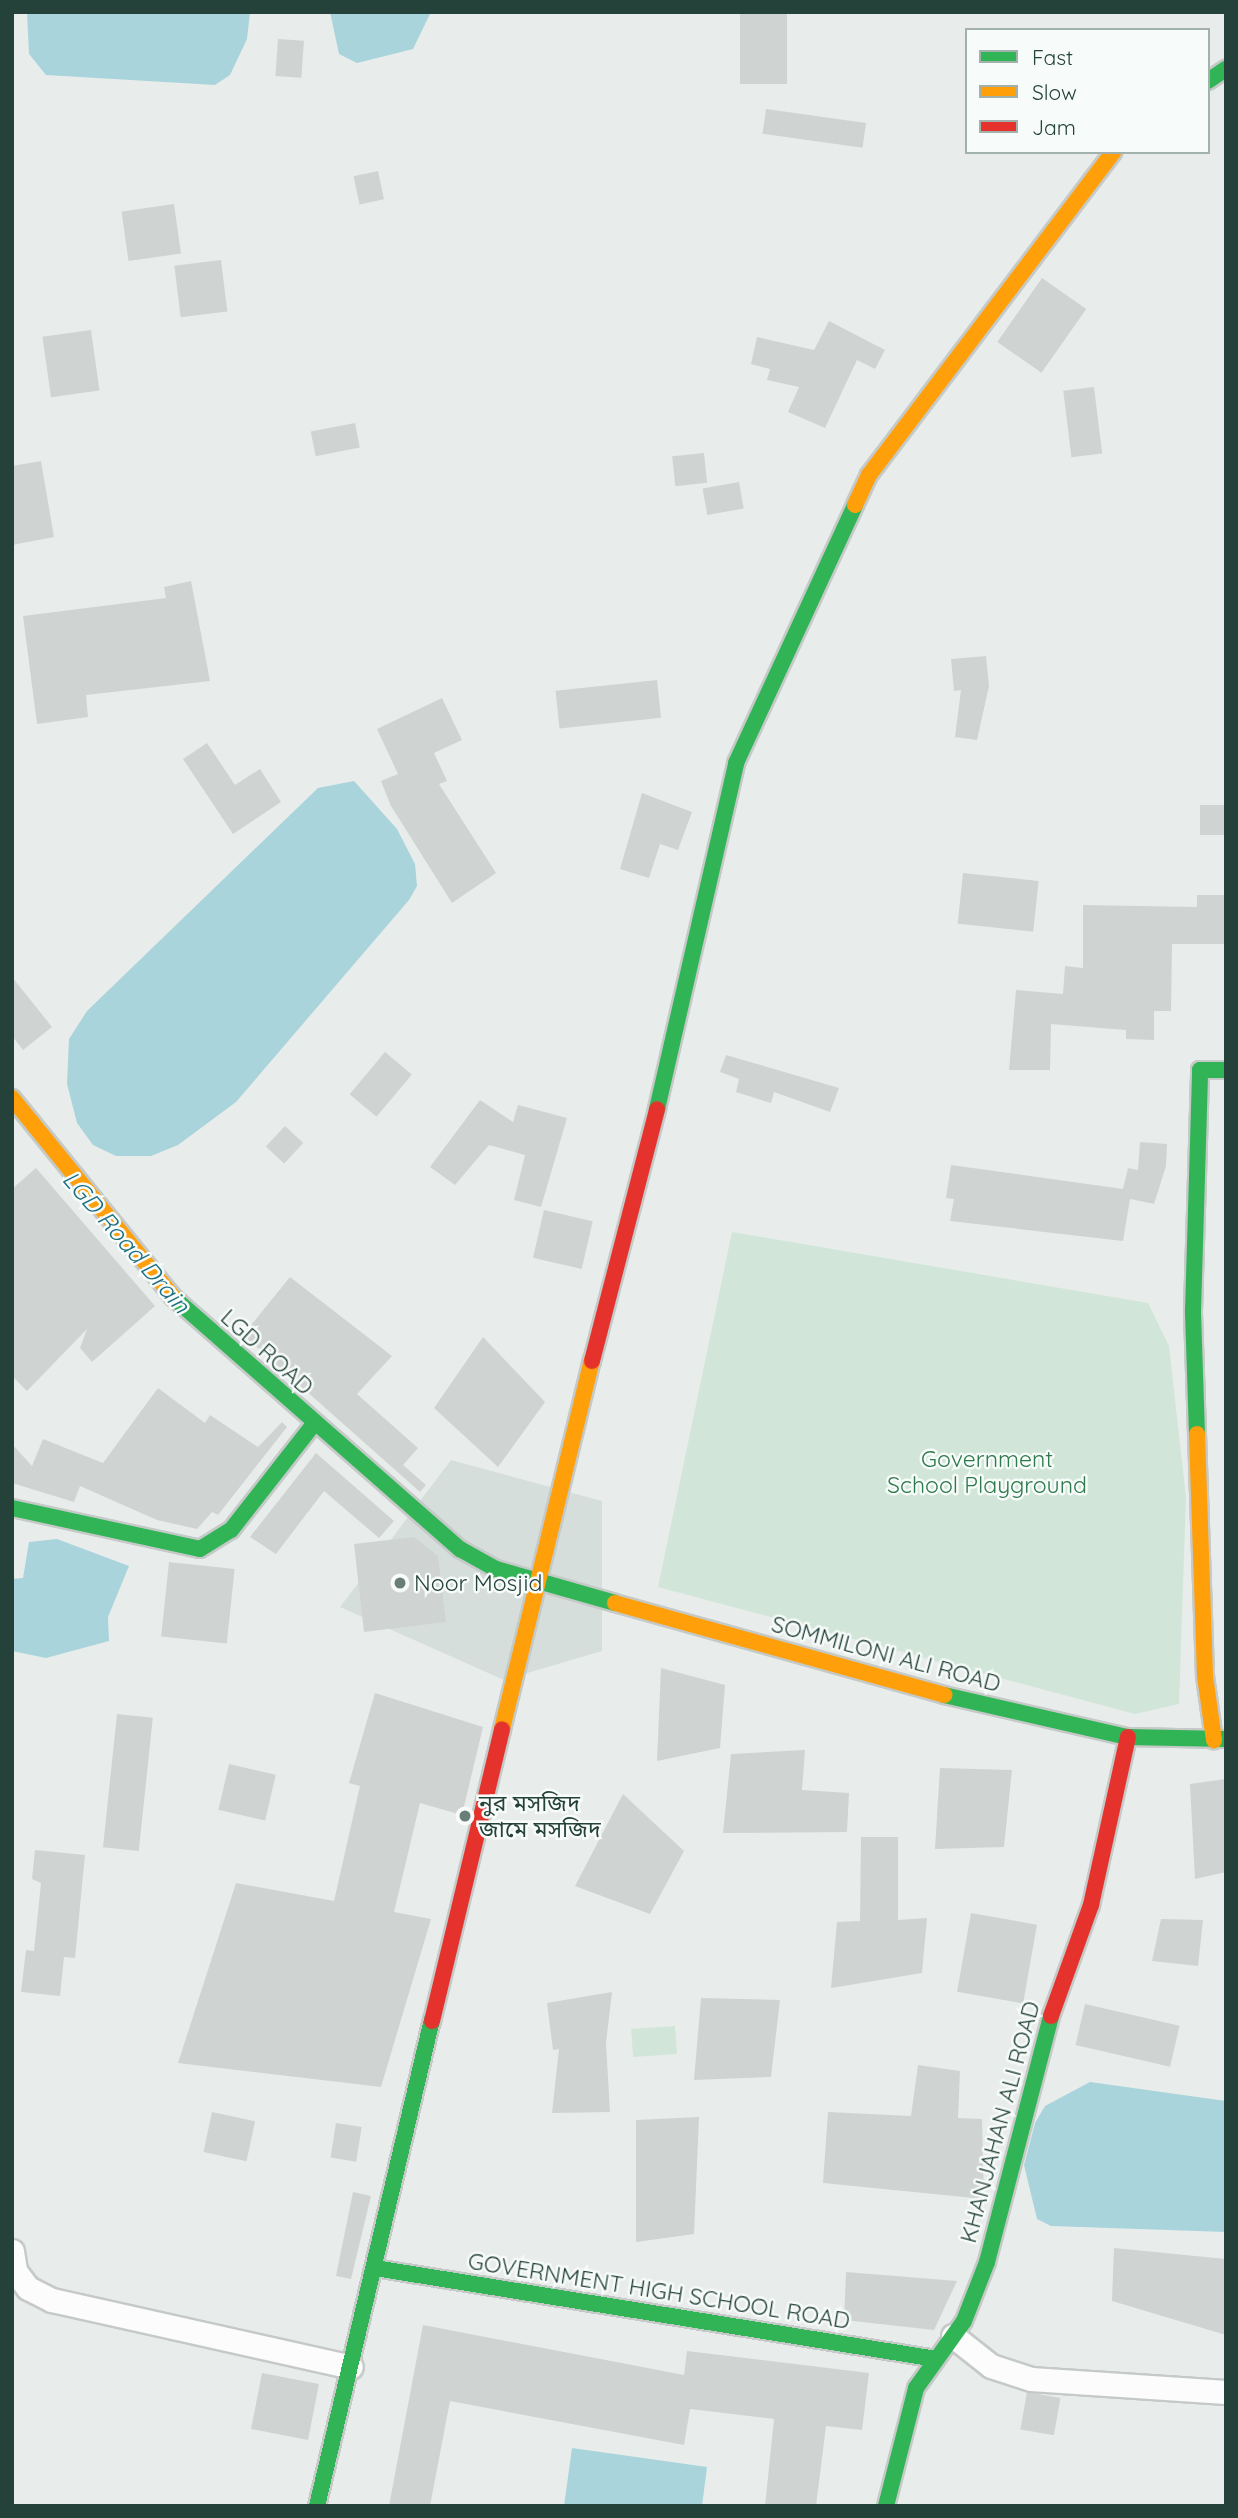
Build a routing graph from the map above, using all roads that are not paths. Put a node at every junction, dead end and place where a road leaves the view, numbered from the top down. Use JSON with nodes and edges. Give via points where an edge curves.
{"nodes":[{"id":1,"x":1226,"y":69,"type":"edge"},
{"id":2,"x":1210,"y":80,"type":"edge"},
{"id":3,"x":1110,"y":154,"type":"edge"},
{"id":4,"x":1226,"y":1070,"type":"edge"},
{"id":5,"x":12,"y":1097,"type":"edge"},
{"id":6,"x":313,"y":1425,"type":"junction"},
{"id":7,"x":12,"y":1508,"type":"edge"},
{"id":8,"x":540,"y":1584,"type":"junction"},
{"id":9,"x":1128,"y":1737,"type":"junction"},
{"id":10,"x":1220,"y":1740,"type":"edge"},
{"id":11,"x":12,"y":2251,"type":"edge"},
{"id":12,"x":374,"y":2268,"type":"junction"},
{"id":13,"x":953,"y":2336,"type":"junction"},
{"id":14,"x":936,"y":2359,"type":"junction"},
{"id":15,"x":351,"y":2367,"type":"junction"},
{"id":16,"x":1226,"y":2392,"type":"edge"},
{"id":17,"x":317,"y":2506,"type":"edge"},
{"id":18,"x":886,"y":2506,"type":"edge"}],
"edges":[{"from":1,"to":2,"type":"street"},
{"from":3,"to":8,"type":"street","via":[[869,475],[736,763]]},
{"from":4,"to":10,"type":"street","via":[[1200,1070],[1193,1311],[1205,1675]]},
{"from":5,"to":6,"type":"street","name":"LGD ROAD","via":[[170,1294]]},
{"from":6,"to":7,"type":"street","via":[[231,1530],[200,1549]]},
{"from":6,"to":8,"type":"street","name":"LGD ROAD","via":[[460,1549]]},
{"from":8,"to":9,"type":"street","name":"SOMMILONI ALI ROAD","via":[[934,1693]]},
{"from":8,"to":12,"type":"street"},
{"from":9,"to":10,"type":"street","name":"SOMMILONI ALI ROAD"},
{"from":9,"to":13,"type":"street","name":"KHANJAHAN ALI ROAD","via":[[1091,1905],[1056,1997],[986,2262]]},
{"from":11,"to":15,"type":"street","via":[[15,2271],[28,2288],[52,2300]]},
{"from":12,"to":14,"type":"street","name":"GOVERNMENT HIGH SCHOOL ROAD"},
{"from":12,"to":15,"type":"street"},
{"from":13,"to":14,"type":"street","name":"KHANJAHAN ALI ROAD"},
{"from":13,"to":16,"type":"street","via":[[991,2366],[1031,2379]]},
{"from":14,"to":18,"type":"street","name":"KHANJAHAN ALI ROAD","via":[[916,2388]]},
{"from":15,"to":17,"type":"street"}]}
